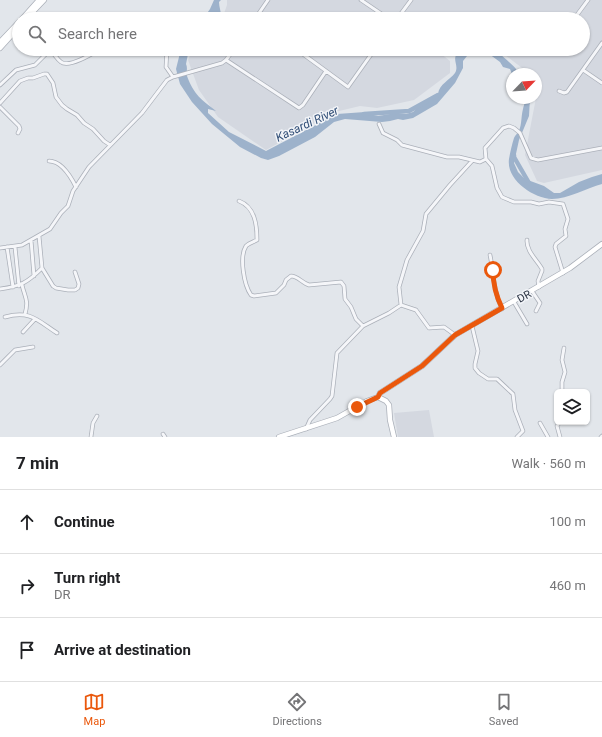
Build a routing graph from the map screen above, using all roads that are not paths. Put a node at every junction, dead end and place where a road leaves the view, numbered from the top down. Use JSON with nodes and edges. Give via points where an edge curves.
{"nodes":[{"id":1,"x":39,"y":0,"type":"edge"},
{"id":2,"x":44,"y":0,"type":"edge"},
{"id":3,"x":268,"y":0,"type":"edge"},
{"id":4,"x":361,"y":0,"type":"edge"},
{"id":5,"x":411,"y":0,"type":"edge"},
{"id":6,"x":588,"y":0,"type":"edge"},
{"id":7,"x":28,"y":12,"type":"edge"},
{"id":8,"x":33,"y":12,"type":"edge"},
{"id":9,"x":260,"y":12,"type":"edge"},
{"id":10,"x":379,"y":12,"type":"edge"},
{"id":11,"x":402,"y":12,"type":"edge"},
{"id":12,"x":579,"y":12,"type":"edge"},
{"id":13,"x":12,"y":29,"type":"edge"},
{"id":14,"x":12,"y":35,"type":"edge"},
{"id":15,"x":0,"y":42,"type":"edge"},
{"id":16,"x":602,"y":43,"type":"edge"},
{"id":17,"x":0,"y":48,"type":"edge"},
{"id":18,"x":44,"y":56,"type":"edge"},
{"id":19,"x":55,"y":56,"type":"edge"},
{"id":20,"x":89,"y":56,"type":"edge"},
{"id":21,"x":166,"y":56,"type":"edge"},
{"id":22,"x":229,"y":56,"type":"edge"},
{"id":23,"x":306,"y":56,"type":"edge"},
{"id":24,"x":370,"y":56,"type":"edge"},
{"id":25,"x":226,"y":60,"type":"junction"},
{"id":26,"x":583,"y":70,"type":"junction"},
{"id":27,"x":326,"y":71,"type":"junction"},
{"id":28,"x":174,"y":76,"type":"junction"},
{"id":29,"x":602,"y":83,"type":"edge"},
{"id":30,"x":0,"y":85,"type":"edge"},
{"id":31,"x":559,"y":91,"type":"dead end"},
{"id":32,"x":0,"y":103,"type":"edge"},
{"id":33,"x":0,"y":107,"type":"edge"},
{"id":34,"x":379,"y":124,"type":"dead end"},
{"id":35,"x":18,"y":133,"type":"dead end"},
{"id":36,"x":110,"y":145,"type":"junction"},
{"id":37,"x":602,"y":148,"type":"edge"},
{"id":38,"x":486,"y":160,"type":"junction"},
{"id":39,"x":49,"y":161,"type":"dead end"},
{"id":40,"x":472,"y":161,"type":"junction"},
{"id":41,"x":76,"y":187,"type":"junction"},
{"id":42,"x":239,"y":201,"type":"dead end"},
{"id":43,"x":39,"y":236,"type":"junction"},
{"id":44,"x":31,"y":240,"type":"junction"},
{"id":45,"x":527,"y":240,"type":"dead end"},
{"id":46,"x":602,"y":244,"type":"edge"},
{"id":47,"x":7,"y":247,"type":"junction"},
{"id":48,"x":15,"y":247,"type":"junction"},
{"id":49,"x":0,"y":248,"type":"edge"},
{"id":50,"x":490,"y":255,"type":"dead end"},
{"id":51,"x":42,"y":268,"type":"junction"},
{"id":52,"x":75,"y":272,"type":"dead end"},
{"id":53,"x":563,"y":272,"type":"junction"},
{"id":54,"x":34,"y":276,"type":"junction"},
{"id":55,"x":20,"y":285,"type":"junction"},
{"id":56,"x":13,"y":287,"type":"junction"},
{"id":57,"x":540,"y":287,"type":"junction"},
{"id":58,"x":0,"y":289,"type":"edge"},
{"id":59,"x":532,"y":291,"type":"junction"},
{"id":60,"x":514,"y":302,"type":"junction"},
{"id":61,"x":401,"y":305,"type":"junction"},
{"id":62,"x":502,"y":308,"type":"junction"},
{"id":63,"x":536,"y":311,"type":"dead end"},
{"id":64,"x":25,"y":314,"type":"junction"},
{"id":65,"x":5,"y":317,"type":"dead end"},
{"id":66,"x":36,"y":319,"type":"junction"},
{"id":67,"x":527,"y":324,"type":"dead end"},
{"id":68,"x":363,"y":326,"type":"junction"},
{"id":69,"x":472,"y":326,"type":"junction"},
{"id":70,"x":23,"y":332,"type":"dead end"},
{"id":71,"x":57,"y":332,"type":"dead end"},
{"id":72,"x":455,"y":335,"type":"junction"},
{"id":73,"x":33,"y":346,"type":"dead end"},
{"id":74,"x":564,"y":348,"type":"dead end"},
{"id":75,"x":0,"y":365,"type":"edge"},
{"id":76,"x":562,"y":389,"type":"edge"},
{"id":77,"x":378,"y":397,"type":"junction"},
{"id":78,"x":97,"y":416,"type":"dead end"},
{"id":79,"x":540,"y":423,"type":"dead end"},
{"id":80,"x":558,"y":425,"type":"edge"},
{"id":81,"x":306,"y":429,"type":"junction"},
{"id":82,"x":91,"y":437,"type":"edge"},
{"id":83,"x":279,"y":437,"type":"edge"},
{"id":84,"x":394,"y":437,"type":"edge"},
{"id":85,"x":518,"y":437,"type":"edge"},
{"id":86,"x":548,"y":437,"type":"edge"},
{"id":87,"x":560,"y":437,"type":"edge"}],
"edges":[{"from":1,"to":7,"type":"street"},
{"from":2,"to":8,"type":"street"},
{"from":3,"to":9,"type":"street"},
{"from":4,"to":10,"type":"street"},
{"from":5,"to":11,"type":"street"},
{"from":6,"to":12,"type":"street"},
{"from":13,"to":15,"type":"street"},
{"from":14,"to":17,"type":"street"},
{"from":16,"to":26,"type":"street"},
{"from":18,"to":30,"type":"street","via":[[35,65],[16,70]]},
{"from":19,"to":20,"type":"street","via":[[63,63],[68,63]]},
{"from":21,"to":28,"type":"street","via":[[166,66]]},
{"from":22,"to":25,"type":"street"},
{"from":23,"to":27,"type":"street"},
{"from":24,"to":27,"type":"street","via":[[348,87]]},
{"from":25,"to":27,"type":"street","via":[[299,108]]},
{"from":25,"to":28,"type":"street"},
{"from":26,"to":29,"type":"street"},
{"from":26,"to":31,"type":"street","via":[[567,92]]},
{"from":28,"to":36,"type":"street","via":[[163,84],[152,102]]},
{"from":32,"to":36,"type":"street","via":[[20,81],[47,74],[62,105]]},
{"from":33,"to":35,"type":"street","via":[[20,126]]},
{"from":34,"to":40,"type":"street","via":[[383,134],[402,145]]},
{"from":36,"to":41,"type":"street","via":[[89,167]]},
{"from":37,"to":38,"type":"street","via":[[538,160],[531,158],[519,132],[508,126],[488,143],[485,148]]},
{"from":38,"to":40,"type":"street"},
{"from":38,"to":53,"type":"street","via":[[492,166],[502,197],[514,202],[563,204],[568,219],[566,236],[555,247]]},
{"from":39,"to":41,"type":"street","via":[[61,166]]},
{"from":40,"to":61,"type":"street","via":[[426,214],[423,231],[407,260],[399,287]]},
{"from":41,"to":43,"type":"street","via":[[68,206],[52,227]]},
{"from":42,"to":68,"type":"street","via":[[250,209],[257,227],[257,240],[247,244],[244,249],[243,272],[250,296],[276,293],[291,276],[310,285],[341,282],[344,286],[345,299]]},
{"from":43,"to":44,"type":"street"},
{"from":43,"to":51,"type":"street"},
{"from":44,"to":48,"type":"street"},
{"from":44,"to":54,"type":"street"},
{"from":45,"to":57,"type":"street","via":[[528,249],[542,269],[538,281]]},
{"from":46,"to":53,"type":"street","name":"DR"},
{"from":47,"to":48,"type":"street"},
{"from":47,"to":49,"type":"street"},
{"from":47,"to":56,"type":"street"},
{"from":48,"to":55,"type":"street"},
{"from":50,"to":62,"type":"street","via":[[496,296]]},
{"from":51,"to":52,"type":"street","via":[[53,286],[68,290],[78,288]]},
{"from":51,"to":54,"type":"street"},
{"from":53,"to":57,"type":"street","name":"DR"},
{"from":54,"to":55,"type":"street"},
{"from":55,"to":56,"type":"street"},
{"from":55,"to":64,"type":"street","via":[[27,297]]},
{"from":56,"to":58,"type":"street"},
{"from":57,"to":59,"type":"street","name":"DR"},
{"from":59,"to":60,"type":"street","name":"DR"},
{"from":59,"to":63,"type":"street","via":[[540,303]]},
{"from":60,"to":62,"type":"street","name":"DR"},
{"from":60,"to":67,"type":"street"},
{"from":61,"to":68,"type":"street"},
{"from":61,"to":72,"type":"street","via":[[416,310],[429,328],[444,327]]},
{"from":62,"to":69,"type":"street","name":"DR"},
{"from":64,"to":65,"type":"street"},
{"from":64,"to":66,"type":"street"},
{"from":66,"to":70,"type":"street"},
{"from":66,"to":71,"type":"street"},
{"from":68,"to":81,"type":"street","via":[[337,353],[332,396],[310,420]]},
{"from":69,"to":72,"type":"street","name":"DR"},
{"from":69,"to":85,"type":"street","via":[[478,351],[475,368],[488,378],[497,379],[513,394],[515,410],[523,431]]},
{"from":72,"to":77,"type":"street","name":"DR","via":[[422,366],[380,393]]},
{"from":73,"to":75,"type":"street","via":[[15,350]]},
{"from":74,"to":76,"type":"street","via":[[562,360],[565,372]]},
{"from":77,"to":81,"type":"street","name":"DR","via":[[337,418]]},
{"from":77,"to":84,"type":"street","via":[[389,405]]},
{"from":78,"to":82,"type":"street"},
{"from":79,"to":86,"type":"street"},
{"from":80,"to":87,"type":"street"},
{"from":81,"to":83,"type":"street","name":"DR"}]}
